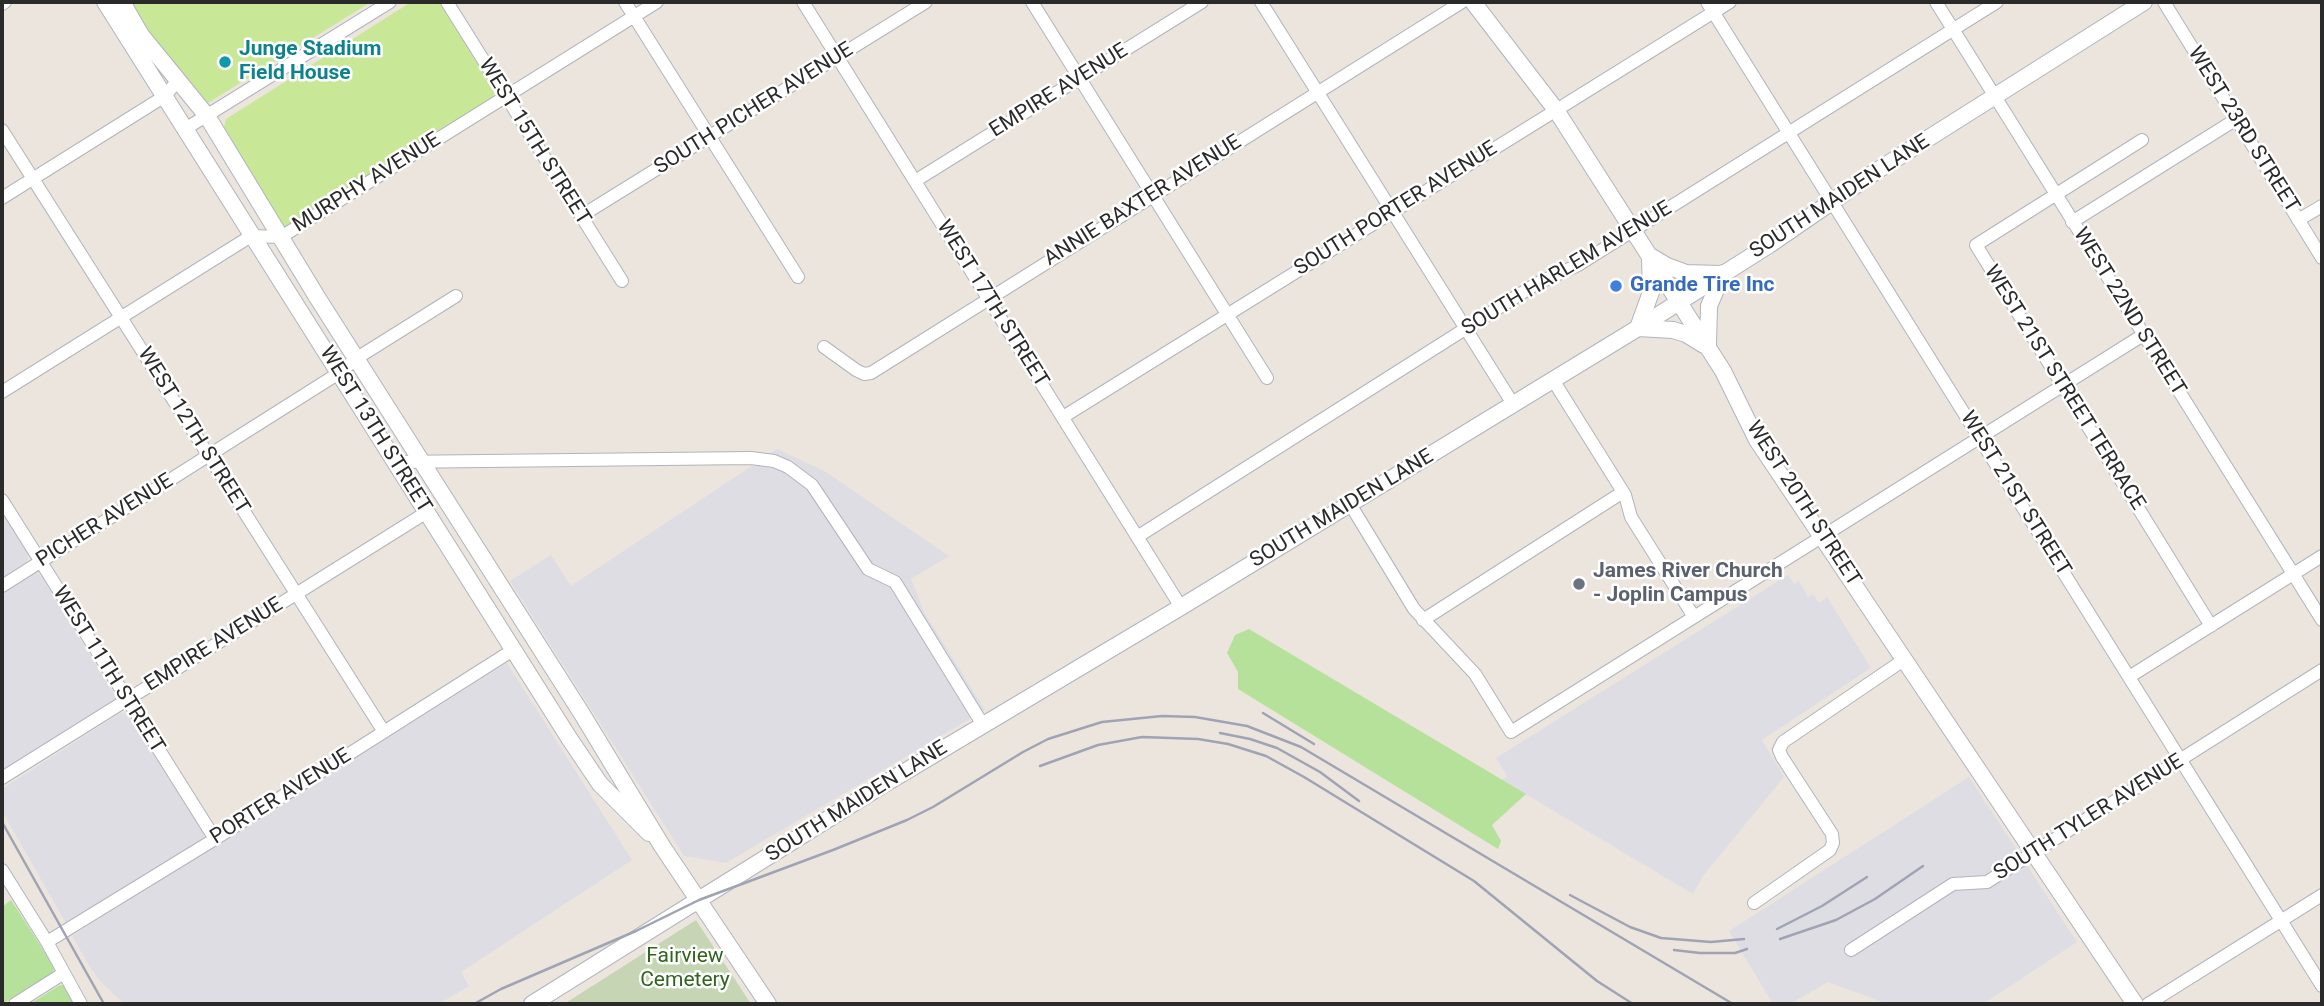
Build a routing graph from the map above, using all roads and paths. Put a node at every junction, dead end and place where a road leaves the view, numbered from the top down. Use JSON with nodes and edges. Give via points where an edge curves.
{"nodes":[{"id":1,"x":105,"y":2,"type":"edge"},
{"id":2,"x":122,"y":2,"type":"edge"},
{"id":3,"x":390,"y":2,"type":"edge"},
{"id":4,"x":447,"y":2,"type":"edge"},
{"id":5,"x":625,"y":2,"type":"edge"},
{"id":6,"x":657,"y":2,"type":"edge"},
{"id":7,"x":803,"y":2,"type":"edge"},
{"id":8,"x":926,"y":2,"type":"edge"},
{"id":9,"x":1032,"y":2,"type":"edge"},
{"id":10,"x":1202,"y":2,"type":"edge"},
{"id":11,"x":1261,"y":2,"type":"edge"},
{"id":12,"x":1462,"y":2,"type":"edge"},
{"id":13,"x":1473,"y":2,"type":"edge"},
{"id":14,"x":1730,"y":2,"type":"edge"},
{"id":15,"x":1936,"y":2,"type":"edge"},
{"id":16,"x":1997,"y":2,"type":"edge"},
{"id":17,"x":2144,"y":2,"type":"edge"},
{"id":18,"x":2164,"y":2,"type":"edge"},
{"id":19,"x":1710,"y":7,"type":"edge"},
{"id":20,"x":634,"y":16,"type":"junction"},
{"id":21,"x":1953,"y":29,"type":"junction"},
{"id":22,"x":838,"y":57,"type":"junction"},
{"id":23,"x":1080,"y":78,"type":"junction"},
{"id":24,"x":178,"y":80,"type":"junction"},
{"id":25,"x":1317,"y":92,"type":"junction"},
{"id":26,"x":165,"y":96,"type":"junction"},
{"id":27,"x":506,"y":96,"type":"junction"},
{"id":28,"x":1995,"y":96,"type":"junction"},
{"id":29,"x":1556,"y":110,"type":"junction"},
{"id":30,"x":207,"y":116,"type":"junction"},
{"id":31,"x":2235,"y":120,"type":"junction"},
{"id":32,"x":186,"y":129,"type":"junction"},
{"id":33,"x":2,"y":130,"type":"edge"},
{"id":34,"x":1789,"y":132,"type":"junction"},
{"id":35,"x":709,"y":136,"type":"junction"},
{"id":36,"x":2142,"y":140,"type":"dead end"},
{"id":37,"x":235,"y":163,"type":"junction"},
{"id":38,"x":215,"y":176,"type":"junction"},
{"id":39,"x":33,"y":179,"type":"junction"},
{"id":40,"x":915,"y":181,"type":"junction"},
{"id":41,"x":1153,"y":195,"type":"junction"},
{"id":42,"x":2056,"y":195,"type":"junction"},
{"id":43,"x":2,"y":198,"type":"edge"},
{"id":44,"x":1833,"y":202,"type":"junction"},
{"id":45,"x":2322,"y":206,"type":"edge"},
{"id":46,"x":1393,"y":212,"type":"junction"},
{"id":47,"x":581,"y":216,"type":"junction"},
{"id":48,"x":2298,"y":220,"type":"junction"},
{"id":49,"x":2072,"y":222,"type":"junction"},
{"id":50,"x":1634,"y":230,"type":"junction"},
{"id":51,"x":251,"y":236,"type":"junction"},
{"id":52,"x":281,"y":237,"type":"junction"},
{"id":53,"x":1650,"y":256,"type":"junction"},
{"id":54,"x":2322,"y":258,"type":"edge"},
{"id":55,"x":1723,"y":273,"type":"junction"},
{"id":56,"x":798,"y":277,"type":"dead end"},
{"id":57,"x":622,"y":281,"type":"dead end"},
{"id":58,"x":456,"y":296,"type":"dead end"},
{"id":59,"x":317,"y":297,"type":"junction"},
{"id":60,"x":989,"y":299,"type":"junction"},
{"id":61,"x":1678,"y":302,"type":"junction"},
{"id":62,"x":298,"y":307,"type":"junction"},
{"id":63,"x":1227,"y":314,"type":"junction"},
{"id":64,"x":121,"y":318,"type":"junction"},
{"id":65,"x":1638,"y":328,"type":"junction"},
{"id":66,"x":1467,"y":330,"type":"junction"},
{"id":67,"x":2143,"y":335,"type":"junction"},
{"id":68,"x":824,"y":347,"type":"dead end"},
{"id":69,"x":1708,"y":348,"type":"junction"},
{"id":70,"x":356,"y":358,"type":"junction"},
{"id":71,"x":339,"y":373,"type":"junction"},
{"id":72,"x":1267,"y":378,"type":"dead end"},
{"id":73,"x":1553,"y":380,"type":"junction"},
{"id":74,"x":2062,"y":387,"type":"junction"},
{"id":75,"x":2,"y":392,"type":"edge"},
{"id":76,"x":1513,"y":404,"type":"junction"},
{"id":77,"x":1063,"y":417,"type":"junction"},
{"id":78,"x":402,"y":429,"type":"junction"},
{"id":79,"x":1980,"y":438,"type":"junction"},
{"id":80,"x":382,"y":442,"type":"junction"},
{"id":81,"x":209,"y":455,"type":"junction"},
{"id":82,"x":421,"y":461,"type":"junction"},
{"id":83,"x":395,"y":462,"type":"junction"},
{"id":84,"x":440,"y":489,"type":"junction"},
{"id":85,"x":1623,"y":492,"type":"junction"},
{"id":86,"x":2,"y":500,"type":"edge"},
{"id":87,"x":1350,"y":504,"type":"junction"},
{"id":88,"x":424,"y":508,"type":"junction"},
{"id":89,"x":1823,"y":536,"type":"junction"},
{"id":90,"x":1137,"y":537,"type":"junction"},
{"id":91,"x":472,"y":540,"type":"junction"},
{"id":92,"x":452,"y":552,"type":"junction"},
{"id":93,"x":2322,"y":556,"type":"edge"},
{"id":94,"x":40,"y":562,"type":"junction"},
{"id":95,"x":491,"y":569,"type":"junction"},
{"id":96,"x":2294,"y":574,"type":"junction"},
{"id":97,"x":470,"y":581,"type":"junction"},
{"id":98,"x":2,"y":586,"type":"edge"},
{"id":99,"x":296,"y":594,"type":"junction"},
{"id":100,"x":1181,"y":607,"type":"junction"},
{"id":101,"x":1694,"y":617,"type":"junction"},
{"id":102,"x":523,"y":620,"type":"junction"},
{"id":103,"x":1423,"y":620,"type":"junction"},
{"id":104,"x":2322,"y":620,"type":"edge"},
{"id":105,"x":2211,"y":626,"type":"junction"},
{"id":106,"x":502,"y":632,"type":"junction"},
{"id":107,"x":542,"y":650,"type":"junction"},
{"id":108,"x":517,"y":656,"type":"junction"},
{"id":109,"x":1905,"y":659,"type":"junction"},
{"id":110,"x":2322,"y":670,"type":"edge"},
{"id":111,"x":2129,"y":677,"type":"junction"},
{"id":112,"x":128,"y":699,"type":"junction"},
{"id":113,"x":983,"y":725,"type":"junction"},
{"id":114,"x":384,"y":732,"type":"junction"},
{"id":115,"x":2181,"y":759,"type":"junction"},
{"id":116,"x":2,"y":778,"type":"edge"},
{"id":117,"x":215,"y":839,"type":"junction"},
{"id":118,"x":662,"y":846,"type":"junction"},
{"id":119,"x":2035,"y":852,"type":"junction"},
{"id":120,"x":2,"y":870,"type":"edge"},
{"id":121,"x":2322,"y":895,"type":"edge"},
{"id":122,"x":699,"y":900,"type":"junction"},
{"id":123,"x":1754,"y":903,"type":"dead end"},
{"id":124,"x":2281,"y":921,"type":"junction"},
{"id":125,"x":47,"y":942,"type":"junction"},
{"id":126,"x":1851,"y":950,"type":"dead end"},
{"id":127,"x":64,"y":973,"type":"junction"},
{"id":128,"x":2322,"y":986,"type":"edge"},
{"id":129,"x":15,"y":1004,"type":"edge"},
{"id":130,"x":81,"y":1004,"type":"edge"},
{"id":131,"x":532,"y":1004,"type":"edge"},
{"id":132,"x":768,"y":1004,"type":"edge"},
{"id":133,"x":2136,"y":1004,"type":"edge"},
{"id":134,"x":2148,"y":1004,"type":"edge"}],
"edges":[{"from":1,"to":26,"type":"main road","name":"WEST 13TH STREET"},
{"from":2,"to":24,"type":"main road","name":"WEST 13TH STREET","via":[[141,35]]},
{"from":3,"to":30,"type":"street"},
{"from":4,"to":27,"type":"street","name":"WEST 15TH STREET"},
{"from":5,"to":20,"type":"street"},
{"from":6,"to":20,"type":"street","name":"MURPHY AVENUE"},
{"from":7,"to":22,"type":"street","name":"WEST 17TH STREET"},
{"from":8,"to":22,"type":"street","name":"SOUTH PICHER AVENUE"},
{"from":9,"to":23,"type":"street"},
{"from":10,"to":23,"type":"street","name":"EMPIRE AVENUE"},
{"from":11,"to":25,"type":"street"},
{"from":12,"to":25,"type":"street","name":"ANNIE BAXTER AVENUE"},
{"from":13,"to":29,"type":"main road","name":"WEST 20TH STREET"},
{"from":14,"to":19,"type":"street","name":"SOUTH PORTER AVENUE"},
{"from":15,"to":21,"type":"street","name":"WEST 22ND STREET"},
{"from":16,"to":21,"type":"street","name":"SOUTH HARLEM AVENUE"},
{"from":17,"to":28,"type":"main road","name":"SOUTH MAIDEN LANE"},
{"from":18,"to":31,"type":"street","name":"WEST 23RD STREET"},
{"from":19,"to":29,"type":"street","name":"SOUTH PORTER AVENUE"},
{"from":19,"to":34,"type":"street","name":"WEST 21ST STREET"},
{"from":20,"to":27,"type":"street","name":"MURPHY AVENUE"},
{"from":20,"to":35,"type":"street"},
{"from":21,"to":28,"type":"street","name":"WEST 22ND STREET"},
{"from":21,"to":34,"type":"street","name":"SOUTH HARLEM AVENUE"},
{"from":22,"to":35,"type":"street","name":"SOUTH PICHER AVENUE"},
{"from":22,"to":40,"type":"street","name":"WEST 17TH STREET"},
{"from":23,"to":40,"type":"street","name":"EMPIRE AVENUE"},
{"from":23,"to":41,"type":"street"},
{"from":24,"to":26,"type":"street"},
{"from":24,"to":30,"type":"main road","name":"WEST 13TH STREET"},
{"from":25,"to":41,"type":"street","name":"ANNIE BAXTER AVENUE"},
{"from":25,"to":46,"type":"street"},
{"from":26,"to":32,"type":"main road","name":"WEST 13TH STREET"},
{"from":26,"to":39,"type":"street"},
{"from":27,"to":47,"type":"street","name":"WEST 15TH STREET"},
{"from":27,"to":52,"type":"street","name":"MURPHY AVENUE"},
{"from":28,"to":42,"type":"street","name":"WEST 22ND STREET"},
{"from":28,"to":44,"type":"main road","name":"SOUTH MAIDEN LANE"},
{"from":29,"to":46,"type":"street","name":"SOUTH PORTER AVENUE"},
{"from":29,"to":50,"type":"main road","name":"WEST 20TH STREET"},
{"from":30,"to":32,"type":"street"},
{"from":30,"to":37,"type":"main road","name":"WEST 13TH STREET"},
{"from":31,"to":48,"type":"street","name":"WEST 23RD STREET"},
{"from":31,"to":49,"type":"street"},
{"from":32,"to":38,"type":"main road","name":"WEST 13TH STREET"},
{"from":33,"to":39,"type":"street","name":"WEST 12TH STREET"},
{"from":34,"to":44,"type":"street","name":"WEST 21ST STREET"},
{"from":34,"to":50,"type":"street","name":"SOUTH HARLEM AVENUE"},
{"from":35,"to":47,"type":"street","name":"SOUTH PICHER AVENUE"},
{"from":35,"to":56,"type":"street"},
{"from":36,"to":42,"type":"street","name":"WEST 21ST STREET TERRACE"},
{"from":37,"to":38,"type":"main road"},
{"from":37,"to":52,"type":"main road","name":"WEST 13TH STREET"},
{"from":38,"to":51,"type":"main road","name":"WEST 13TH STREET"},
{"from":39,"to":43,"type":"street"},
{"from":39,"to":64,"type":"street","name":"WEST 12TH STREET"},
{"from":40,"to":60,"type":"street","name":"WEST 17TH STREET"},
{"from":41,"to":60,"type":"street","name":"ANNIE BAXTER AVENUE"},
{"from":41,"to":63,"type":"street"},
{"from":42,"to":49,"type":"street","name":"WEST 22ND STREET"},
{"from":42,"to":74,"type":"street","name":"WEST 21ST STREET TERRACE","via":[[1976,245]]},
{"from":44,"to":55,"type":"main road","name":"SOUTH MAIDEN LANE"},
{"from":44,"to":79,"type":"street","name":"WEST 21ST STREET"},
{"from":45,"to":48,"type":"street"},
{"from":46,"to":63,"type":"street","name":"SOUTH PORTER AVENUE"},
{"from":46,"to":66,"type":"street"},
{"from":47,"to":57,"type":"street","name":"WEST 15TH STREET"},
{"from":48,"to":54,"type":"street","name":"WEST 23RD STREET"},
{"from":49,"to":67,"type":"street","name":"WEST 22ND STREET"},
{"from":50,"to":53,"type":"main road","name":"WEST 20TH STREET"},
{"from":50,"to":66,"type":"street","name":"SOUTH HARLEM AVENUE","via":[[1572,269],[1541,281]]},
{"from":51,"to":52,"type":"street","name":"MURPHY AVENUE"},
{"from":51,"to":62,"type":"main road","name":"WEST 13TH STREET"},
{"from":51,"to":64,"type":"street"},
{"from":52,"to":59,"type":"main road","name":"WEST 13TH STREET"},
{"from":53,"to":55,"type":"main road","via":[[1686,273]]},
{"from":53,"to":61,"type":"main road","name":"WEST 20TH STREET"},
{"from":53,"to":65,"type":"main road","via":[[1651,292]]},
{"from":55,"to":61,"type":"main road","name":"SOUTH MAIDEN LANE"},
{"from":55,"to":69,"type":"main road","via":[[1709,306]]},
{"from":58,"to":70,"type":"street","name":"PICHER AVENUE"},
{"from":59,"to":62,"type":"main road"},
{"from":59,"to":70,"type":"main road","name":"WEST 13TH STREET"},
{"from":60,"to":68,"type":"street","name":"ANNIE BAXTER AVENUE","via":[[871,373],[856,370]]},
{"from":60,"to":77,"type":"street","name":"WEST 17TH STREET"},
{"from":61,"to":65,"type":"main road","name":"SOUTH MAIDEN LANE"},
{"from":61,"to":69,"type":"main road","name":"WEST 20TH STREET"},
{"from":62,"to":71,"type":"main road","name":"WEST 13TH STREET"},
{"from":63,"to":72,"type":"street"},
{"from":63,"to":77,"type":"street","name":"SOUTH PORTER AVENUE"},
{"from":64,"to":75,"type":"street"},
{"from":64,"to":81,"type":"street","name":"WEST 12TH STREET"},
{"from":65,"to":69,"type":"main road","via":[[1681,332]]},
{"from":65,"to":73,"type":"main road","name":"SOUTH MAIDEN LANE"},
{"from":66,"to":76,"type":"street"},
{"from":66,"to":90,"type":"street","name":"SOUTH HARLEM AVENUE"},
{"from":67,"to":74,"type":"street"},
{"from":67,"to":96,"type":"street","name":"WEST 22ND STREET"},
{"from":69,"to":89,"type":"main road","name":"WEST 20TH STREET","via":[[1757,440]]},
{"from":70,"to":71,"type":"street","name":"PICHER AVENUE"},
{"from":70,"to":78,"type":"main road","name":"WEST 13TH STREET"},
{"from":71,"to":80,"type":"main road","name":"WEST 13TH STREET"},
{"from":71,"to":81,"type":"street","name":"PICHER AVENUE"},
{"from":73,"to":76,"type":"main road","name":"SOUTH MAIDEN LANE"},
{"from":73,"to":85,"type":"street"},
{"from":74,"to":79,"type":"street"},
{"from":74,"to":105,"type":"street","name":"WEST 21ST STREET TERRACE"},
{"from":76,"to":87,"type":"main road","name":"SOUTH MAIDEN LANE"},
{"from":77,"to":90,"type":"street","name":"WEST 17TH STREET"},
{"from":78,"to":80,"type":"main road"},
{"from":78,"to":82,"type":"main road","name":"WEST 13TH STREET"},
{"from":79,"to":89,"type":"street"},
{"from":79,"to":111,"type":"street","name":"WEST 21ST STREET"},
{"from":80,"to":83,"type":"main road","name":"WEST 13TH STREET"},
{"from":81,"to":94,"type":"street","name":"PICHER AVENUE"},
{"from":81,"to":99,"type":"street","name":"WEST 12TH STREET"},
{"from":82,"to":83,"type":"street"},
{"from":82,"to":84,"type":"main road","name":"WEST 13TH STREET"},
{"from":82,"to":113,"type":"street","via":[[774,461],[812,485],[868,569],[895,582]]},
{"from":83,"to":88,"type":"main road","name":"WEST 13TH STREET"},
{"from":84,"to":88,"type":"main road"},
{"from":84,"to":91,"type":"main road","name":"WEST 13TH STREET"},
{"from":85,"to":101,"type":"street","via":[[1631,517]]},
{"from":85,"to":103,"type":"street"},
{"from":86,"to":94,"type":"street","name":"WEST 11TH STREET"},
{"from":87,"to":100,"type":"main road","name":"SOUTH MAIDEN LANE"},
{"from":87,"to":103,"type":"street"},
{"from":88,"to":92,"type":"main road","name":"WEST 13TH STREET"},
{"from":88,"to":99,"type":"street","name":"EMPIRE AVENUE"},
{"from":89,"to":101,"type":"street"},
{"from":89,"to":109,"type":"main road","name":"WEST 20TH STREET"},
{"from":90,"to":100,"type":"street","name":"WEST 17TH STREET"},
{"from":91,"to":92,"type":"main road"},
{"from":91,"to":95,"type":"main road","name":"WEST 13TH STREET"},
{"from":92,"to":97,"type":"main road","name":"WEST 13TH STREET"},
{"from":93,"to":96,"type":"street"},
{"from":94,"to":98,"type":"street","name":"PICHER AVENUE"},
{"from":94,"to":112,"type":"street","name":"WEST 11TH STREET"},
{"from":95,"to":97,"type":"main road"},
{"from":95,"to":102,"type":"main road","name":"WEST 13TH STREET"},
{"from":96,"to":104,"type":"street","name":"WEST 22ND STREET"},
{"from":96,"to":105,"type":"street"},
{"from":97,"to":106,"type":"main road","name":"WEST 13TH STREET"},
{"from":99,"to":112,"type":"street","name":"EMPIRE AVENUE"},
{"from":99,"to":114,"type":"street","name":"WEST 12TH STREET"},
{"from":100,"to":113,"type":"main road","name":"SOUTH MAIDEN LANE"},
{"from":101,"to":103,"type":"street","via":[[1511,732],[1475,674]]},
{"from":102,"to":106,"type":"main road"},
{"from":102,"to":107,"type":"main road","name":"WEST 13TH STREET"},
{"from":105,"to":111,"type":"street"},
{"from":106,"to":108,"type":"main road","name":"WEST 13TH STREET"},
{"from":107,"to":108,"type":"main road"},
{"from":107,"to":118,"type":"main road","name":"WEST 13TH STREET"},
{"from":108,"to":114,"type":"street","name":"PORTER AVENUE"},
{"from":108,"to":118,"type":"main road","name":"WEST 13TH STREET","via":[[600,784]]},
{"from":109,"to":119,"type":"main road","name":"WEST 20TH STREET"},
{"from":109,"to":123,"type":"street","via":[[1783,742],[1782,757],[1832,834],[1833,843],[1830,850]]},
{"from":110,"to":115,"type":"street","name":"SOUTH TYLER AVENUE"},
{"from":111,"to":115,"type":"street","name":"WEST 21ST STREET"},
{"from":112,"to":116,"type":"street","name":"EMPIRE AVENUE"},
{"from":112,"to":117,"type":"street","name":"WEST 11TH STREET"},
{"from":113,"to":122,"type":"main road","name":"SOUTH MAIDEN LANE"},
{"from":114,"to":117,"type":"street","name":"PORTER AVENUE"},
{"from":115,"to":119,"type":"street","name":"SOUTH TYLER AVENUE"},
{"from":115,"to":124,"type":"street","name":"WEST 21ST STREET"},
{"from":117,"to":125,"type":"street","name":"PORTER AVENUE"},
{"from":118,"to":122,"type":"main road","name":"WEST 13TH STREET"},
{"from":119,"to":126,"type":"street","name":"SOUTH TYLER AVENUE","via":[[1987,882],[1952,884]]},
{"from":119,"to":133,"type":"main road","name":"WEST 20TH STREET"},
{"from":120,"to":125,"type":"street"},
{"from":121,"to":124,"type":"street"},
{"from":122,"to":131,"type":"main road","name":"SOUTH MAIDEN LANE"},
{"from":122,"to":132,"type":"main road","name":"WEST 13TH STREET"},
{"from":124,"to":128,"type":"street","name":"WEST 21ST STREET"},
{"from":124,"to":134,"type":"street"},
{"from":125,"to":127,"type":"street"},
{"from":127,"to":129,"type":"street"},
{"from":127,"to":130,"type":"street"}]}
